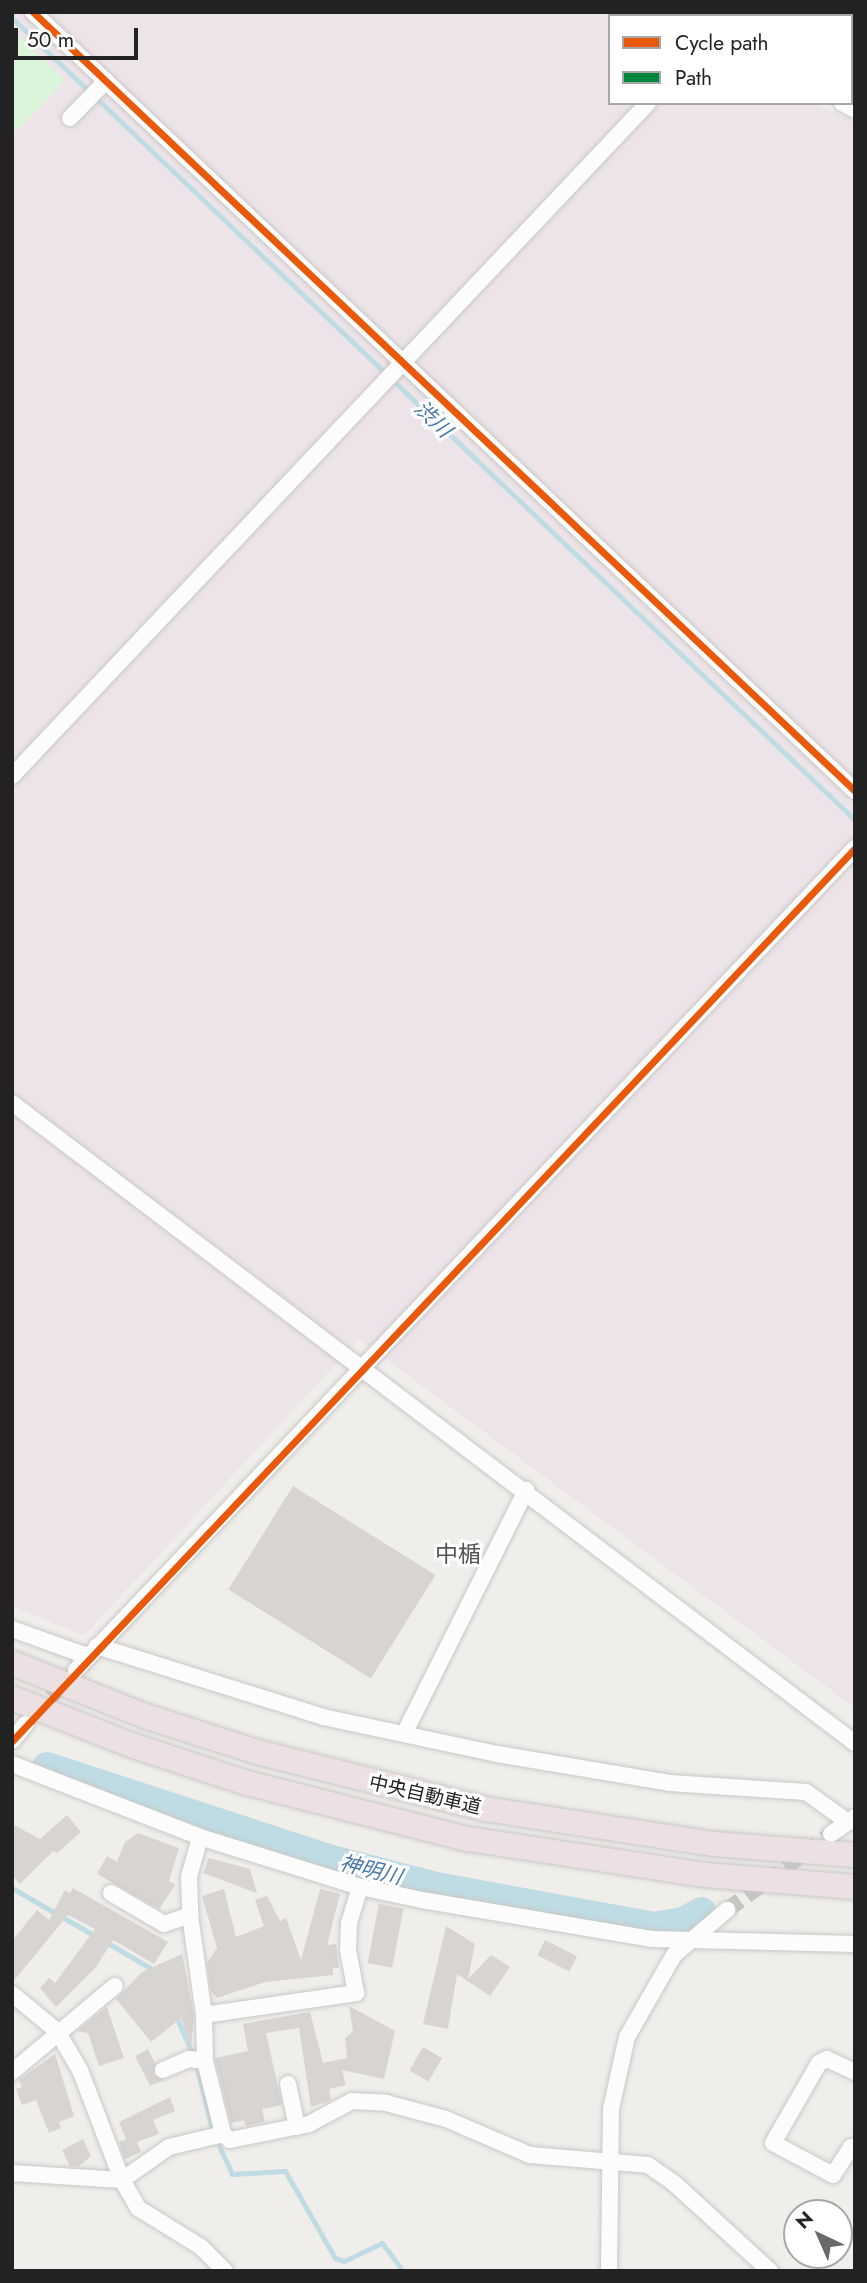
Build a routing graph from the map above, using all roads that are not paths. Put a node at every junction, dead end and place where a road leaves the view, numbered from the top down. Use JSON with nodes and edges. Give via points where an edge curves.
{"nodes":[{"id":1,"x":33,"y":12,"type":"edge"},
{"id":2,"x":103,"y":83,"type":"junction"},
{"id":3,"x":647,"y":105,"type":"edge"},
{"id":4,"x":70,"y":118,"type":"dead end"},
{"id":5,"x":402,"y":365,"type":"junction"},
{"id":6,"x":12,"y":776,"type":"edge"},
{"id":7,"x":855,"y":792,"type":"edge"},
{"id":8,"x":855,"y":848,"type":"edge"},
{"id":9,"x":12,"y":1103,"type":"edge"},
{"id":10,"x":366,"y":1368,"type":"junction"},
{"id":11,"x":526,"y":1490,"type":"junction"},
{"id":12,"x":12,"y":1629,"type":"edge"},
{"id":13,"x":92,"y":1651,"type":"junction"},
{"id":14,"x":12,"y":1663,"type":"edge"},
{"id":15,"x":76,"y":1670,"type":"tunnel mouth"},
{"id":16,"x":12,"y":1698,"type":"edge"},
{"id":17,"x":26,"y":1724,"type":"tunnel mouth"},
{"id":18,"x":404,"y":1734,"type":"junction"},
{"id":19,"x":12,"y":1741,"type":"edge"},
{"id":20,"x":855,"y":1743,"type":"edge"},
{"id":21,"x":12,"y":1764,"type":"edge"},
{"id":22,"x":851,"y":1820,"type":"edge"},
{"id":23,"x":831,"y":1833,"type":"tunnel mouth"},
{"id":24,"x":200,"y":1837,"type":"junction"},
{"id":25,"x":855,"y":1855,"type":"edge"},
{"id":26,"x":360,"y":1887,"type":"junction"},
{"id":27,"x":855,"y":1887,"type":"edge"},
{"id":28,"x":111,"y":1893,"type":"dead end"},
{"id":29,"x":727,"y":1910,"type":"tunnel mouth"},
{"id":30,"x":190,"y":1915,"type":"junction"},
{"id":31,"x":691,"y":1937,"type":"junction"},
{"id":32,"x":855,"y":1944,"type":"edge"},
{"id":33,"x":115,"y":1986,"type":"dead end"},
{"id":34,"x":12,"y":1994,"type":"edge"},
{"id":35,"x":204,"y":2015,"type":"junction"},
{"id":36,"x":57,"y":2031,"type":"junction"},
{"id":37,"x":205,"y":2061,"type":"junction"},
{"id":38,"x":163,"y":2070,"type":"dead end"},
{"id":39,"x":12,"y":2072,"type":"edge"},
{"id":40,"x":855,"y":2072,"type":"edge"},
{"id":41,"x":288,"y":2084,"type":"dead end"},
{"id":42,"x":298,"y":2127,"type":"junction"},
{"id":43,"x":223,"y":2134,"type":"junction"},
{"id":44,"x":855,"y":2149,"type":"edge"},
{"id":45,"x":611,"y":2159,"type":"junction"},
{"id":46,"x":13,"y":2175,"type":"edge"},
{"id":47,"x":122,"y":2180,"type":"junction"},
{"id":48,"x":225,"y":2271,"type":"edge"},
{"id":49,"x":609,"y":2271,"type":"edge"},
{"id":50,"x":770,"y":2271,"type":"edge"}],
"edges":[{"from":1,"to":2,"type":"street"},
{"from":2,"to":4,"type":"street"},
{"from":2,"to":5,"type":"street"},
{"from":3,"to":5,"type":"street"},
{"from":5,"to":6,"type":"street"},
{"from":5,"to":7,"type":"street"},
{"from":8,"to":10,"type":"street"},
{"from":9,"to":10,"type":"street"},
{"from":10,"to":11,"type":"street"},
{"from":10,"to":13,"type":"street"},
{"from":11,"to":18,"type":"street"},
{"from":11,"to":20,"type":"street"},
{"from":12,"to":13,"type":"street"},
{"from":13,"to":15,"type":"street"},
{"from":13,"to":18,"type":"street","via":[[323,1717]]},
{"from":14,"to":25,"type":"highway","name":"中央自動車道","via":[[148,1717],[257,1752],[485,1809],[714,1844]]},
{"from":16,"to":27,"type":"highway","name":"中央自動車道","via":[[134,1746],[244,1782],[468,1839],[706,1875]]},
{"from":17,"to":19,"type":"street"},
{"from":18,"to":22,"type":"street","via":[[670,1783],[806,1792]]},
{"from":21,"to":24,"type":"street"},
{"from":22,"to":23,"type":"street"},
{"from":24,"to":26,"type":"street"},
{"from":24,"to":30,"type":"street","via":[[189,1877]]},
{"from":26,"to":31,"type":"street","via":[[653,1939]]},
{"from":26,"to":35,"type":"street","via":[[349,1923],[348,1950],[356,1993]]},
{"from":28,"to":30,"type":"street","via":[[164,1924]]},
{"from":29,"to":31,"type":"street"},
{"from":30,"to":35,"type":"street"},
{"from":31,"to":32,"type":"street"},
{"from":31,"to":45,"type":"street","via":[[652,1987],[627,2037],[611,2109]]},
{"from":33,"to":36,"type":"street"},
{"from":34,"to":36,"type":"street"},
{"from":35,"to":37,"type":"street"},
{"from":36,"to":39,"type":"street"},
{"from":36,"to":47,"type":"street","via":[[80,2070]]},
{"from":37,"to":38,"type":"street","via":[[189,2059]]},
{"from":37,"to":43,"type":"street"},
{"from":40,"to":44,"type":"street","via":[[827,2059],[819,2063],[773,2143],[833,2175],[851,2147]]},
{"from":41,"to":42,"type":"street"},
{"from":42,"to":43,"type":"street","via":[[230,2140]]},
{"from":42,"to":45,"type":"street","via":[[352,2101],[386,2103],[446,2119],[530,2155]]},
{"from":43,"to":47,"type":"street","via":[[169,2147]]},
{"from":45,"to":49,"type":"street"},
{"from":45,"to":50,"type":"street","via":[[648,2165],[676,2184]]},
{"from":46,"to":47,"type":"street"},
{"from":47,"to":48,"type":"street","via":[[138,2208],[201,2247]]}]}
